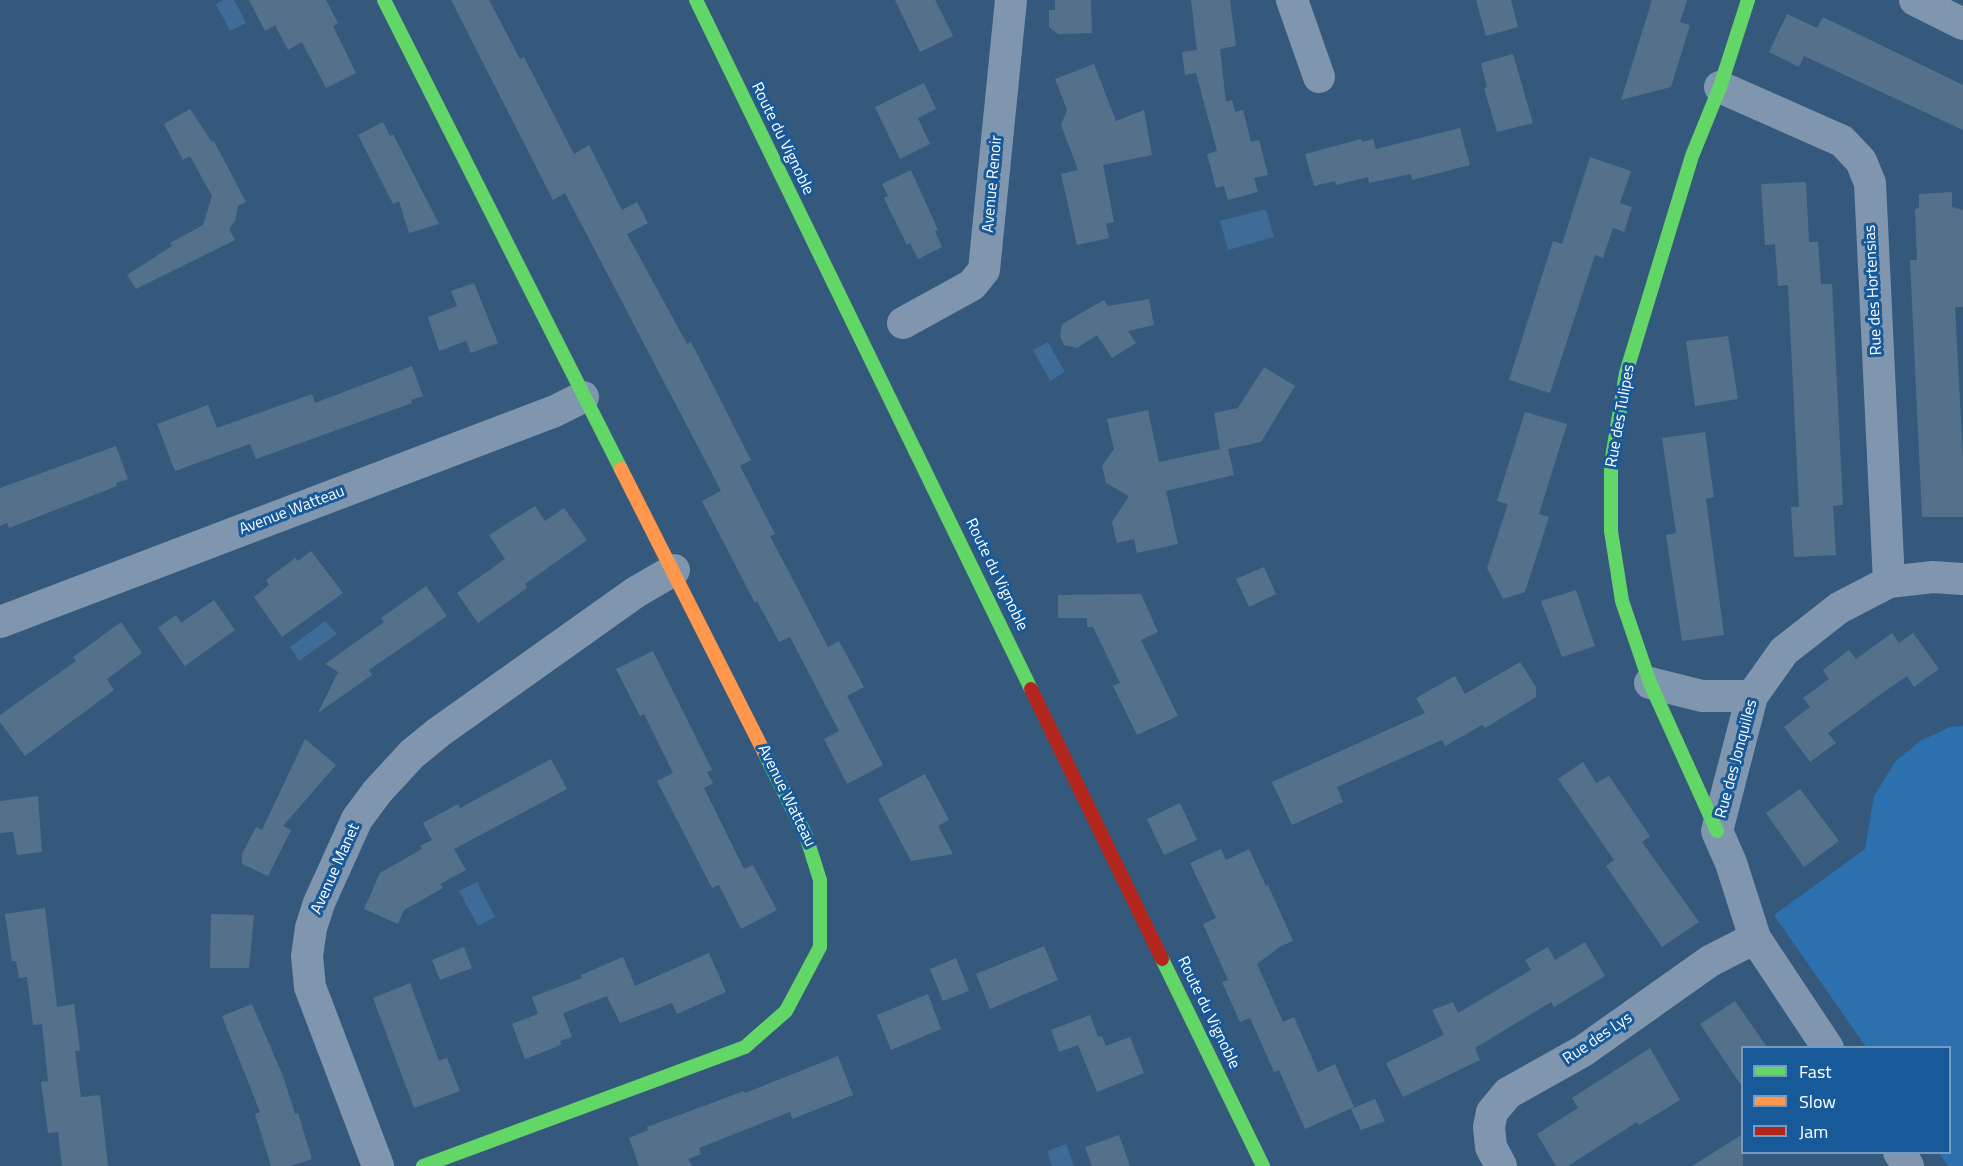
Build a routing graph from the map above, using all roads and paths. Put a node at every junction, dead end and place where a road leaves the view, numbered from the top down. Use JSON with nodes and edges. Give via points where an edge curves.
{"nodes":[{"id":1,"x":384,"y":0,"type":"edge"},
{"id":2,"x":696,"y":0,"type":"edge"},
{"id":3,"x":1011,"y":0,"type":"edge"},
{"id":4,"x":1292,"y":0,"type":"edge"},
{"id":5,"x":1748,"y":0,"type":"edge"},
{"id":6,"x":1915,"y":0,"type":"edge"},
{"id":7,"x":1963,"y":24,"type":"edge"},
{"id":8,"x":1318,"y":77,"type":"dead end"},
{"id":9,"x":1719,"y":87,"type":"junction"},
{"id":10,"x":903,"y":323,"type":"dead end"},
{"id":11,"x":583,"y":397,"type":"junction"},
{"id":12,"x":674,"y":570,"type":"junction"},
{"id":13,"x":1963,"y":579,"type":"edge"},
{"id":14,"x":1889,"y":582,"type":"junction"},
{"id":15,"x":0,"y":622,"type":"edge"},
{"id":16,"x":1650,"y":683,"type":"junction"},
{"id":17,"x":1752,"y":696,"type":"junction"},
{"id":18,"x":1717,"y":831,"type":"junction"},
{"id":19,"x":1755,"y":938,"type":"junction"},
{"id":20,"x":1827,"y":1046,"type":"edge"},
{"id":21,"x":378,"y":1166,"type":"edge"},
{"id":22,"x":423,"y":1166,"type":"edge"},
{"id":23,"x":1263,"y":1166,"type":"edge"},
{"id":24,"x":1501,"y":1166,"type":"edge"}],
"edges":[{"from":1,"to":11,"type":"street","name":"Avenue Watteau"},
{"from":2,"to":23,"type":"street","name":"Route du Vignoble"},
{"from":3,"to":10,"type":"street","name":"Avenue Renoir","via":[[984,270],[972,285]]},
{"from":4,"to":8,"type":"street"},
{"from":5,"to":9,"type":"street","name":"Rue des Tulipes"},
{"from":6,"to":7,"type":"street"},
{"from":9,"to":14,"type":"street","name":"Rue des Hortensias","via":[[1842,141],[1861,161],[1870,183]]},
{"from":9,"to":16,"type":"street","name":"Rue des Tulipes","via":[[1692,156],[1626,373],[1611,464],[1611,531],[1622,602]]},
{"from":11,"to":12,"type":"street","name":"Avenue Watteau"},
{"from":11,"to":15,"type":"street","name":"Avenue Watteau"},
{"from":12,"to":21,"type":"street","name":"Avenue Manet","via":[[636,592],[439,732],[412,754],[357,819],[319,903],[310,928],[307,956],[310,987]]},
{"from":12,"to":22,"type":"street","name":"Avenue Watteau","via":[[814,855],[820,880],[820,947],[786,1011],[745,1047]]},
{"from":13,"to":14,"type":"street","name":"Rue des Jonquilles","via":[[1933,577]]},
{"from":14,"to":17,"type":"street","name":"Rue des Jonquilles","via":[[1839,608],[1784,651]]},
{"from":16,"to":17,"type":"street","via":[[1702,696]]},
{"from":16,"to":18,"type":"street","name":"Rue des Tulipes"},
{"from":17,"to":18,"type":"street","name":"Rue des Jonquilles"},
{"from":18,"to":19,"type":"street","name":"Rue des Jonquilles"},
{"from":19,"to":20,"type":"street","name":"Rue des Jonquilles"},
{"from":19,"to":24,"type":"street","name":"Rue des Lys","via":[[1710,961],[1583,1051],[1508,1093],[1492,1112],[1489,1127],[1491,1147]]}]}
